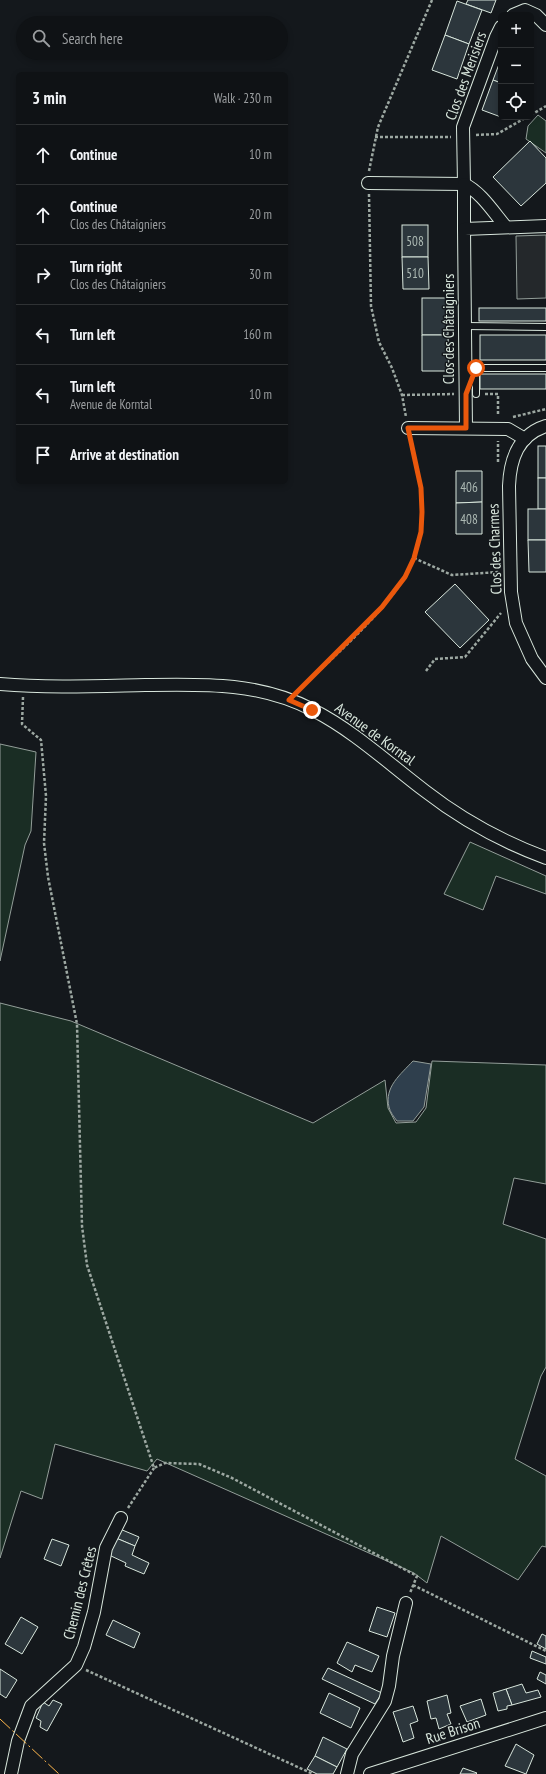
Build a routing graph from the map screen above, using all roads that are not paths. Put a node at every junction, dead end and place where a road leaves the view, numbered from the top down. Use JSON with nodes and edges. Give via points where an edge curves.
{"nodes":[{"id":1,"x":520,"y":12,"type":"edge"},
{"id":2,"x":529,"y":12,"type":"edge"},
{"id":3,"x":534,"y":14,"type":"edge"},
{"id":4,"x":546,"y":25,"type":"edge"},
{"id":5,"x":498,"y":34,"type":"edge"},
{"id":6,"x":368,"y":183,"type":"road end"},
{"id":7,"x":464,"y":184,"type":"junction"},
{"id":8,"x":546,"y":226,"type":"edge"},
{"id":9,"x":506,"y":227,"type":"junction"},
{"id":10,"x":464,"y":229,"type":"junction"},
{"id":11,"x":465,"y":326,"type":"junction"},
{"id":12,"x":546,"y":327,"type":"edge"},
{"id":13,"x":476,"y":368,"type":"junction"},
{"id":14,"x":546,"y":368,"type":"edge"},
{"id":15,"x":471,"y":394,"type":"junction"},
{"id":16,"x":546,"y":426,"type":"edge"},
{"id":17,"x":408,"y":428,"type":"road end"},
{"id":18,"x":466,"y":428,"type":"junction"},
{"id":19,"x":525,"y":439,"type":"junction"},
{"id":20,"x":546,"y":678,"type":"edge"},
{"id":21,"x":0,"y":684,"type":"edge"},
{"id":22,"x":546,"y":858,"type":"edge"},
{"id":23,"x":121,"y":1518,"type":"road end"},
{"id":24,"x":406,"y":1603,"type":"road end"},
{"id":25,"x":546,"y":1718,"type":"edge"},
{"id":26,"x":11,"y":1774,"type":"edge"},
{"id":27,"x":347,"y":1774,"type":"edge"},
{"id":28,"x":370,"y":1774,"type":"edge"}],
"edges":[{"from":1,"to":2,"type":"street"},
{"from":3,"to":4,"type":"street"},
{"from":5,"to":7,"type":"street","name":"Clos des Merisiers","via":[[463,127]]},
{"from":6,"to":7,"type":"street"},
{"from":7,"to":9,"type":"street","via":[[485,202]]},
{"from":7,"to":10,"type":"street","name":"Clos des Châtaigniers"},
{"from":8,"to":9,"type":"street"},
{"from":9,"to":10,"type":"street"},
{"from":10,"to":11,"type":"street","name":"Clos des Châtaigniers"},
{"from":11,"to":12,"type":"lane"},
{"from":11,"to":15,"type":"street","name":"Clos des Châtaigniers"},
{"from":13,"to":14,"type":"lane"},
{"from":13,"to":15,"type":"lane"},
{"from":13,"to":15,"type":"lane"},
{"from":15,"to":18,"type":"street","name":"Clos des Châtaigniers"},
{"from":16,"to":19,"type":"street","name":"Clos des Charmes"},
{"from":17,"to":18,"type":"street"},
{"from":18,"to":19,"type":"street","via":[[498,424]]},
{"from":19,"to":20,"type":"street","name":"Clos des Charmes","via":[[518,446],[510,471],[511,592],[516,624],[532,660]]},
{"from":21,"to":22,"type":"street","name":"Avenue de Korntal","via":[[206,684],[265,692],[312,710],[349,731],[426,792],[469,822]]},
{"from":23,"to":26,"type":"street","name":"Chemin des Crêtes","via":[[106,1548],[94,1612],[76,1666],[31,1706],[18,1741]]},
{"from":24,"to":27,"type":"street","via":[[385,1701],[352,1754]]},
{"from":25,"to":28,"type":"street","name":"Rue Brison"}]}
